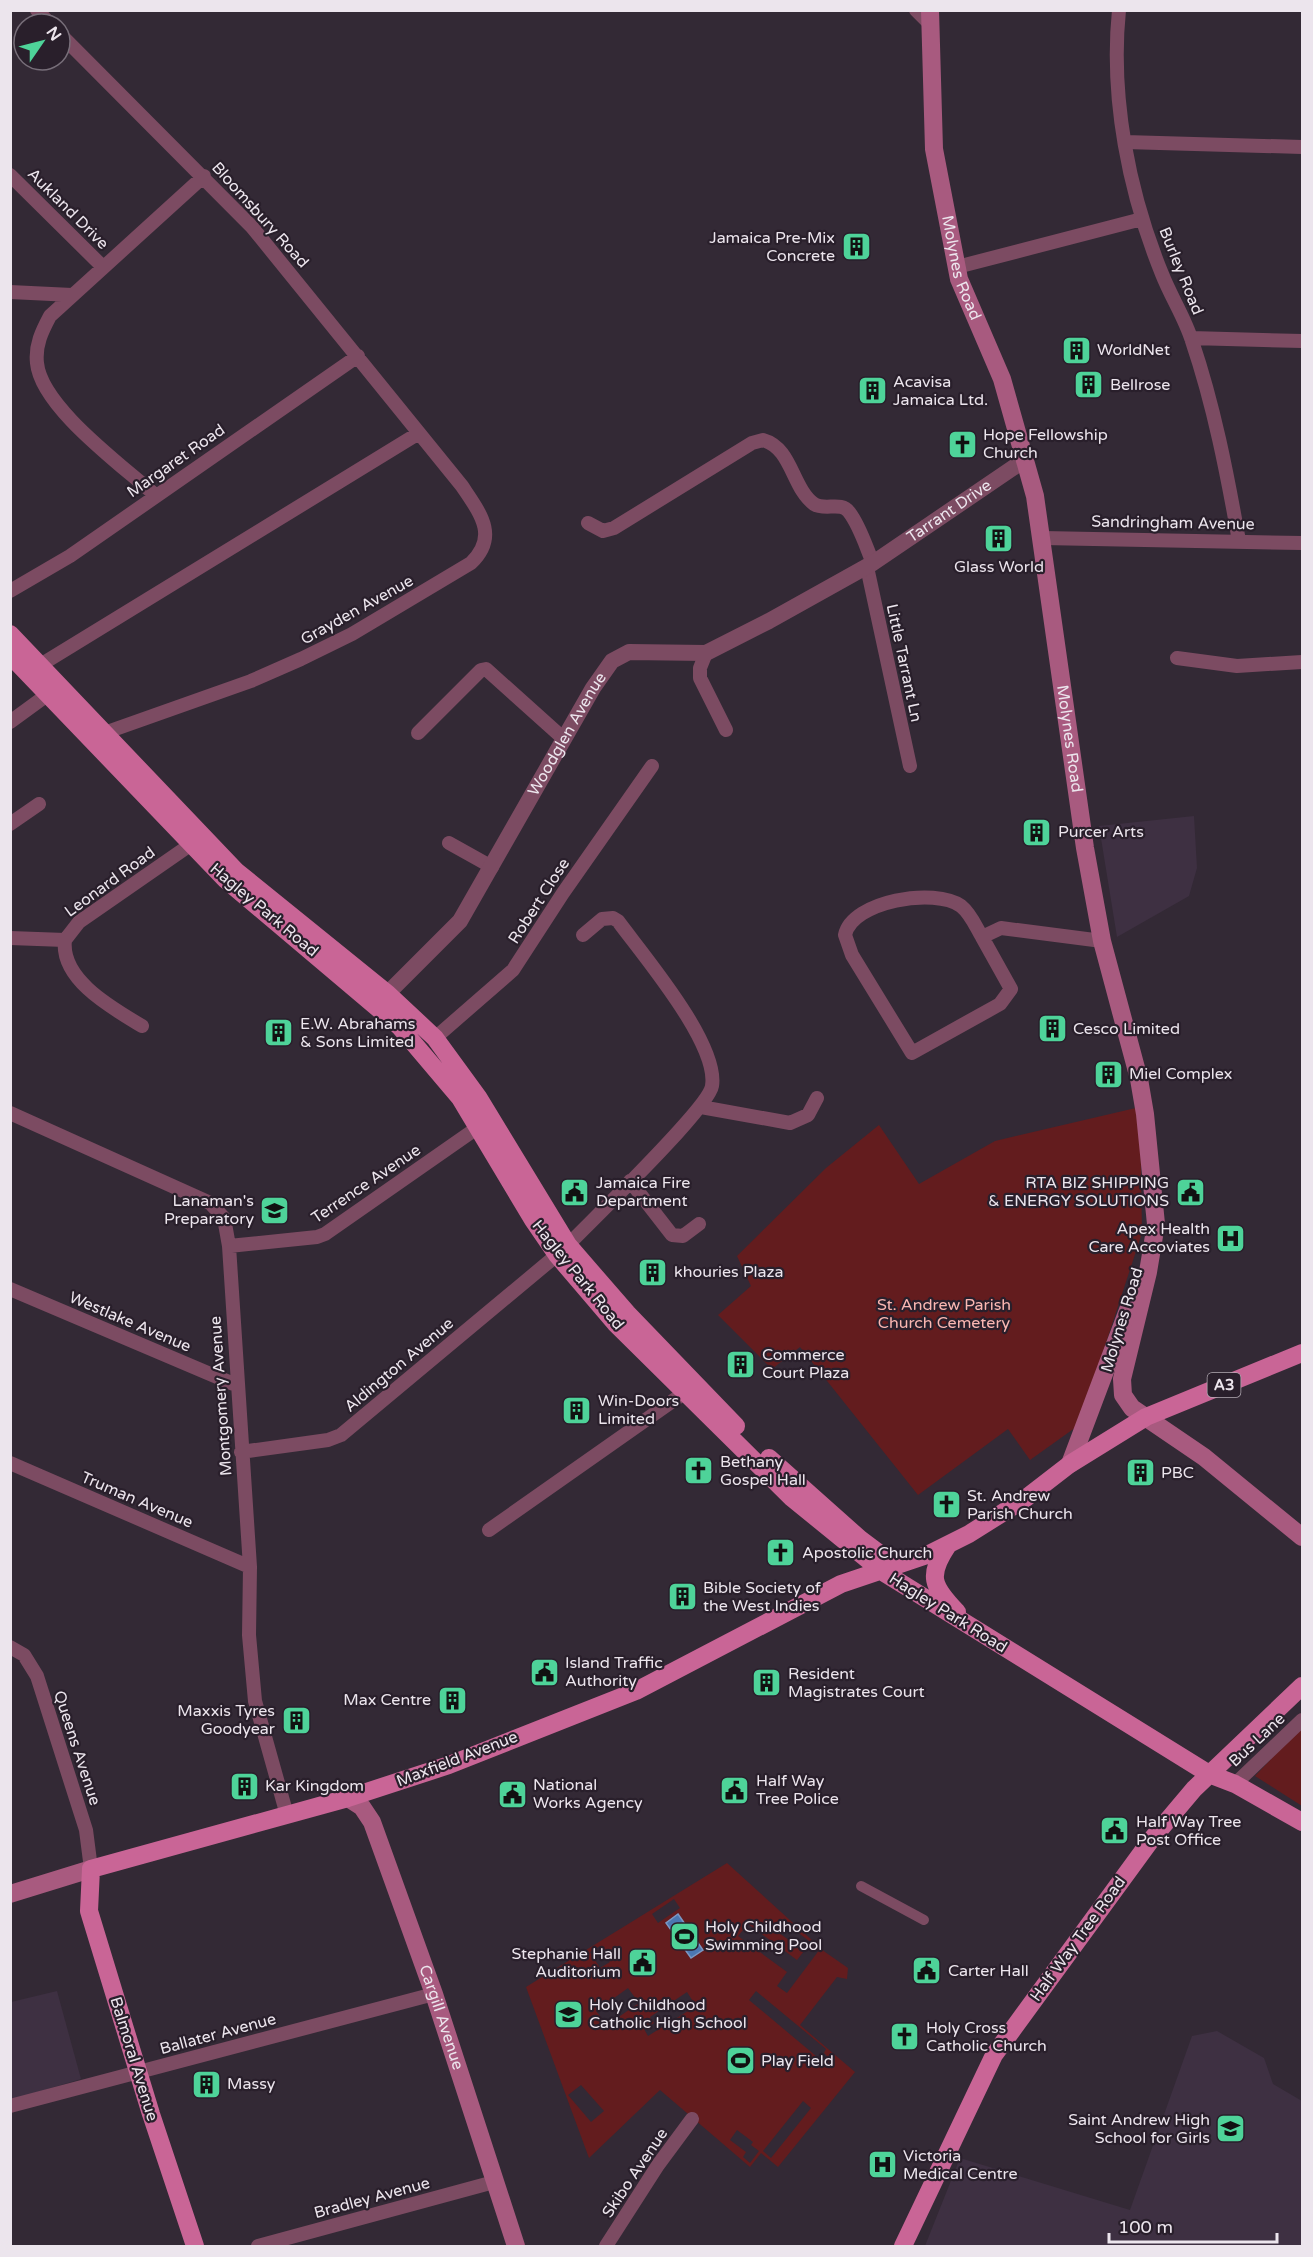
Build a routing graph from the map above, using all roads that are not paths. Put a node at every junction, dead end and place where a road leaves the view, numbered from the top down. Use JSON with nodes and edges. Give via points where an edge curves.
{"nodes":[{"id":1,"x":1119,"y":10,"type":"edge"},
{"id":2,"x":925,"y":14,"type":"edge"},
{"id":3,"x":72,"y":46,"type":"edge"},
{"id":4,"x":1125,"y":141,"type":"junction"},
{"id":5,"x":1302,"y":147,"type":"edge"},
{"id":6,"x":10,"y":176,"type":"edge"},
{"id":7,"x":204,"y":176,"type":"junction"},
{"id":8,"x":1142,"y":219,"type":"junction"},
{"id":9,"x":103,"y":267,"type":"junction"},
{"id":10,"x":957,"y":267,"type":"junction"},
{"id":11,"x":10,"y":292,"type":"edge"},
{"id":12,"x":72,"y":295,"type":"junction"},
{"id":13,"x":1191,"y":338,"type":"junction"},
{"id":14,"x":1302,"y":340,"type":"edge"},
{"id":15,"x":358,"y":356,"type":"junction"},
{"id":16,"x":419,"y":433,"type":"junction"},
{"id":17,"x":1026,"y":459,"type":"junction"},
{"id":18,"x":155,"y":495,"type":"junction"},
{"id":19,"x":588,"y":523,"type":"dead end"},
{"id":20,"x":1043,"y":538,"type":"junction"},
{"id":21,"x":1239,"y":541,"type":"junction"},
{"id":22,"x":1302,"y":543,"type":"edge"},
{"id":23,"x":870,"y":565,"type":"junction"},
{"id":24,"x":10,"y":591,"type":"edge"},
{"id":25,"x":10,"y":634,"type":"edge"},
{"id":26,"x":706,"y":653,"type":"junction"},
{"id":27,"x":10,"y":655,"type":"edge"},
{"id":28,"x":1177,"y":658,"type":"dead end"},
{"id":29,"x":1302,"y":662,"type":"edge"},
{"id":30,"x":42,"y":664,"type":"junction"},
{"id":31,"x":47,"y":695,"type":"junction"},
{"id":32,"x":10,"y":722,"type":"edge"},
{"id":33,"x":726,"y":730,"type":"dead end"},
{"id":34,"x":107,"y":732,"type":"junction"},
{"id":35,"x":418,"y":733,"type":"dead end"},
{"id":36,"x":564,"y":739,"type":"junction"},
{"id":37,"x":652,"y":766,"type":"dead end"},
{"id":38,"x":910,"y":766,"type":"dead end"},
{"id":39,"x":39,"y":804,"type":"dead end"},
{"id":40,"x":10,"y":824,"type":"edge"},
{"id":41,"x":449,"y":843,"type":"dead end"},
{"id":42,"x":190,"y":845,"type":"junction"},
{"id":43,"x":492,"y":867,"type":"junction"},
{"id":44,"x":583,"y":935,"type":"dead end"},
{"id":45,"x":982,"y":937,"type":"junction"},
{"id":46,"x":10,"y":938,"type":"edge"},
{"id":47,"x":65,"y":940,"type":"junction"},
{"id":48,"x":1102,"y":941,"type":"junction"},
{"id":49,"x":382,"y":999,"type":"junction"},
{"id":50,"x":142,"y":1026,"type":"dead end"},
{"id":51,"x":435,"y":1038,"type":"junction"},
{"id":52,"x":817,"y":1098,"type":"dead end"},
{"id":53,"x":701,"y":1107,"type":"junction"},
{"id":54,"x":10,"y":1113,"type":"edge"},
{"id":55,"x":477,"y":1128,"type":"junction"},
{"id":56,"x":630,"y":1181,"type":"junction"},
{"id":57,"x":1154,"y":1206,"type":"junction"},
{"id":58,"x":699,"y":1224,"type":"dead end"},
{"id":59,"x":229,"y":1246,"type":"junction"},
{"id":60,"x":563,"y":1250,"type":"junction"},
{"id":61,"x":10,"y":1289,"type":"edge"},
{"id":62,"x":1302,"y":1353,"type":"edge"},
{"id":63,"x":237,"y":1385,"type":"junction"},
{"id":64,"x":684,"y":1394,"type":"junction"},
{"id":65,"x":1146,"y":1417,"type":"junction"},
{"id":66,"x":241,"y":1452,"type":"junction"},
{"id":67,"x":10,"y":1463,"type":"edge"},
{"id":68,"x":1070,"y":1464,"type":"junction"},
{"id":69,"x":489,"y":1530,"type":"dead end"},
{"id":70,"x":1302,"y":1537,"type":"edge"},
{"id":71,"x":948,"y":1545,"type":"junction"},
{"id":72,"x":250,"y":1566,"type":"junction"},
{"id":73,"x":890,"y":1569,"type":"junction"},
{"id":74,"x":972,"y":1629,"type":"junction"},
{"id":75,"x":10,"y":1647,"type":"edge"},
{"id":76,"x":1302,"y":1686,"type":"edge"},
{"id":77,"x":1302,"y":1720,"type":"edge"},
{"id":78,"x":1209,"y":1774,"type":"junction"},
{"id":79,"x":1234,"y":1784,"type":"junction"},
{"id":80,"x":348,"y":1798,"type":"junction"},
{"id":81,"x":285,"y":1808,"type":"dead end"},
{"id":82,"x":1302,"y":1822,"type":"edge"},
{"id":83,"x":91,"y":1869,"type":"junction"},
{"id":84,"x":861,"y":1886,"type":"dead end"},
{"id":85,"x":10,"y":1894,"type":"edge"},
{"id":86,"x":924,"y":1920,"type":"dead end"},
{"id":87,"x":434,"y":1994,"type":"junction"},
{"id":88,"x":138,"y":2073,"type":"junction"},
{"id":89,"x":10,"y":2106,"type":"edge"},
{"id":90,"x":692,"y":2119,"type":"dead end"},
{"id":91,"x":494,"y":2182,"type":"junction"},
{"id":92,"x":195,"y":2247,"type":"edge"},
{"id":93,"x":258,"y":2247,"type":"edge"},
{"id":94,"x":516,"y":2247,"type":"edge"},
{"id":95,"x":606,"y":2247,"type":"edge"},
{"id":96,"x":903,"y":2247,"type":"edge"}],
"edges":[{"from":1,"to":4,"type":"street","name":"Burley Road","via":[[1116,38]]},
{"from":2,"to":10,"type":"main road","name":"Molynes Road","via":[[934,149]]},
{"from":3,"to":7,"type":"street","name":"Bloomsbury Road"},
{"from":4,"to":5,"type":"street"},
{"from":4,"to":8,"type":"street","name":"Burley Road"},
{"from":6,"to":9,"type":"street","name":"Aukland Drive"},
{"from":7,"to":9,"type":"street"},
{"from":7,"to":15,"type":"street","name":"Bloomsbury Road","via":[[252,227]]},
{"from":8,"to":10,"type":"street"},
{"from":8,"to":13,"type":"street","name":"Burley Road"},
{"from":9,"to":12,"type":"street"},
{"from":10,"to":17,"type":"main road","name":"Molynes Road","via":[[1002,379]]},
{"from":11,"to":12,"type":"street"},
{"from":12,"to":18,"type":"street","via":[[50,316],[38,341],[36,365],[46,388],[73,422]]},
{"from":13,"to":14,"type":"street"},
{"from":13,"to":21,"type":"street","name":"Burley Road","via":[[1224,459]]},
{"from":15,"to":16,"type":"street","name":"Bloomsbury Road"},
{"from":15,"to":18,"type":"street","name":"Margaret Road"},
{"from":16,"to":30,"type":"street"},
{"from":16,"to":34,"type":"street","name":"Grayden Avenue","via":[[477,509],[487,539],[482,553],[352,634],[311,654],[251,681]]},
{"from":17,"to":20,"type":"main road","name":"Molynes Road"},
{"from":17,"to":23,"type":"street","name":"Tarrant Drive"},
{"from":18,"to":24,"type":"street","name":"Margaret Road","via":[[70,556]]},
{"from":19,"to":23,"type":"street","name":"Little Tarrant Ln","via":[[603,531],[615,528],[752,443],[763,440],[783,454],[812,502],[842,507],[850,513]]},
{"from":20,"to":21,"type":"street","name":"Sandringham Avenue"},
{"from":20,"to":48,"type":"main road","name":"Molynes Road","via":[[1085,848]]},
{"from":21,"to":22,"type":"street","name":"Sandringham Avenue"},
{"from":23,"to":26,"type":"street","name":"Woodglen Avenue"},
{"from":23,"to":38,"type":"street","name":"Little Tarrant Ln"},
{"from":25,"to":30,"type":"main road","name":"Hagley Park Road"},
{"from":26,"to":33,"type":"street","via":[[700,678]]},
{"from":26,"to":36,"type":"street","name":"Woodglen Avenue","via":[[637,652],[620,656],[605,669]]},
{"from":27,"to":31,"type":"main road","name":"Hagley Park Road"},
{"from":28,"to":29,"type":"street","via":[[1237,666]]},
{"from":30,"to":34,"type":"main road","name":"Hagley Park Road"},
{"from":31,"to":32,"type":"street"},
{"from":31,"to":42,"type":"main road","name":"Hagley Park Road"},
{"from":34,"to":49,"type":"main road","name":"Hagley Park Road","via":[[236,871]]},
{"from":35,"to":36,"type":"street","via":[[486,669]]},
{"from":36,"to":43,"type":"street","name":"Woodglen Avenue"},
{"from":37,"to":51,"type":"street","name":"Robert Close","via":[[513,970]]},
{"from":39,"to":40,"type":"street"},
{"from":41,"to":43,"type":"street"},
{"from":42,"to":47,"type":"street","name":"Leonard Road","via":[[79,922]]},
{"from":42,"to":49,"type":"main road","name":"Hagley Park Road","via":[[225,879]]},
{"from":43,"to":49,"type":"street","name":"Woodglen Avenue","via":[[460,921]]},
{"from":44,"to":53,"type":"street","via":[[602,919],[613,918],[661,977],[680,1005],[712,1073],[711,1092]]},
{"from":45,"to":45,"type":"street","via":[[961,906],[931,896],[891,902],[852,922],[845,935],[852,955],[912,1053],[1007,997],[1011,989]]},
{"from":45,"to":48,"type":"street","via":[[1001,928]]},
{"from":46,"to":47,"type":"street"},
{"from":47,"to":50,"type":"street","name":"Leonard Road","via":[[69,964],[90,990],[103,1003]]},
{"from":48,"to":57,"type":"main road","name":"Molynes Road","via":[[1139,1079]]},
{"from":49,"to":51,"type":"main road","name":"Hagley Park Road"},
{"from":49,"to":55,"type":"main road","name":"Hagley Park Road","via":[[399,1026],[460,1098]]},
{"from":51,"to":60,"type":"main road","name":"Hagley Park Road","via":[[478,1097]]},
{"from":52,"to":53,"type":"street","via":[[808,1115],[790,1123]]},
{"from":53,"to":56,"type":"street","name":"Aldington Avenue"},
{"from":54,"to":59,"type":"street","name":"Montgomery Avenue","via":[[210,1203],[224,1218]]},
{"from":55,"to":59,"type":"street","name":"Terrence Avenue","via":[[317,1237]]},
{"from":55,"to":60,"type":"main road","name":"Hagley Park Road","via":[[533,1220]]},
{"from":56,"to":58,"type":"street","via":[[672,1235],[683,1236]]},
{"from":56,"to":60,"type":"street","name":"Aldington Avenue"},
{"from":57,"to":65,"type":"main road","via":[[1156,1224],[1150,1260],[1121,1387],[1127,1402]]},
{"from":57,"to":68,"type":"main road","name":"Molynes Road","via":[[1127,1312]]},
{"from":59,"to":63,"type":"street","name":"Montgomery Avenue"},
{"from":60,"to":64,"type":"main road","name":"Hagley Park Road","via":[[615,1323]]},
{"from":60,"to":66,"type":"street","name":"Aldington Avenue","via":[[341,1435]]},
{"from":60,"to":73,"type":"main road","name":"Hagley Park Road","via":[[747,1437]]},
{"from":61,"to":63,"type":"street","name":"Westlake Avenue"},
{"from":62,"to":65,"type":"main road","number":"A3"},
{"from":63,"to":66,"type":"street","name":"Montgomery Avenue"},
{"from":64,"to":69,"type":"street"},
{"from":64,"to":73,"type":"main road","name":"Hagley Park Road","via":[[792,1498]]},
{"from":65,"to":68,"type":"main road","number":"A3"},
{"from":65,"to":70,"type":"main road","via":[[1204,1457]]},
{"from":66,"to":72,"type":"street","name":"Montgomery Avenue"},
{"from":67,"to":72,"type":"street","name":"Truman Avenue"},
{"from":68,"to":71,"type":"main road","number":"A3","via":[[1026,1498]]},
{"from":71,"to":73,"type":"main road","number":"A3"},
{"from":71,"to":74,"type":"main road","via":[[937,1562],[935,1582]]},
{"from":72,"to":81,"type":"street","name":"Montgomery Avenue","via":[[249,1635],[255,1701]]},
{"from":73,"to":74,"type":"main road","name":"Hagley Park Road"},
{"from":73,"to":80,"type":"main road","name":"Maxfield Avenue","via":[[841,1584],[636,1691],[449,1765]]},
{"from":74,"to":78,"type":"main road","name":"Hagley Park Road"},
{"from":75,"to":83,"type":"street","name":"Queens Avenue","via":[[24,1655],[37,1677],[86,1830]]},
{"from":76,"to":78,"type":"main road","name":"Half Way Tree Road"},
{"from":77,"to":79,"type":"street","name":"Bus Lane"},
{"from":78,"to":79,"type":"main road","name":"Hagley Park Road"},
{"from":78,"to":96,"type":"main road","name":"Half Way Tree Road","via":[[1151,1840],[994,2055]]},
{"from":79,"to":82,"type":"main road","name":"Hagley Park Road"},
{"from":80,"to":83,"type":"main road","name":"Maxfield Avenue"},
{"from":80,"to":87,"type":"main road","name":"Cargill Avenue","via":[[368,1813]]},
{"from":83,"to":85,"type":"main road","name":"Maxfield Avenue"},
{"from":83,"to":88,"type":"main road","name":"Balmoral Avenue","via":[[89,1911]]},
{"from":84,"to":86,"type":"street"},
{"from":87,"to":88,"type":"street","name":"Ballater Avenue"},
{"from":87,"to":91,"type":"main road","name":"Cargill Avenue"},
{"from":88,"to":89,"type":"street","name":"Ballater Avenue"},
{"from":88,"to":92,"type":"main road","name":"Balmoral Avenue"},
{"from":90,"to":95,"type":"street","name":"Skibo Avenue","via":[[658,2164]]},
{"from":91,"to":93,"type":"street","name":"Bradley Avenue"},
{"from":91,"to":94,"type":"main road","name":"Cargill Avenue"}]}
